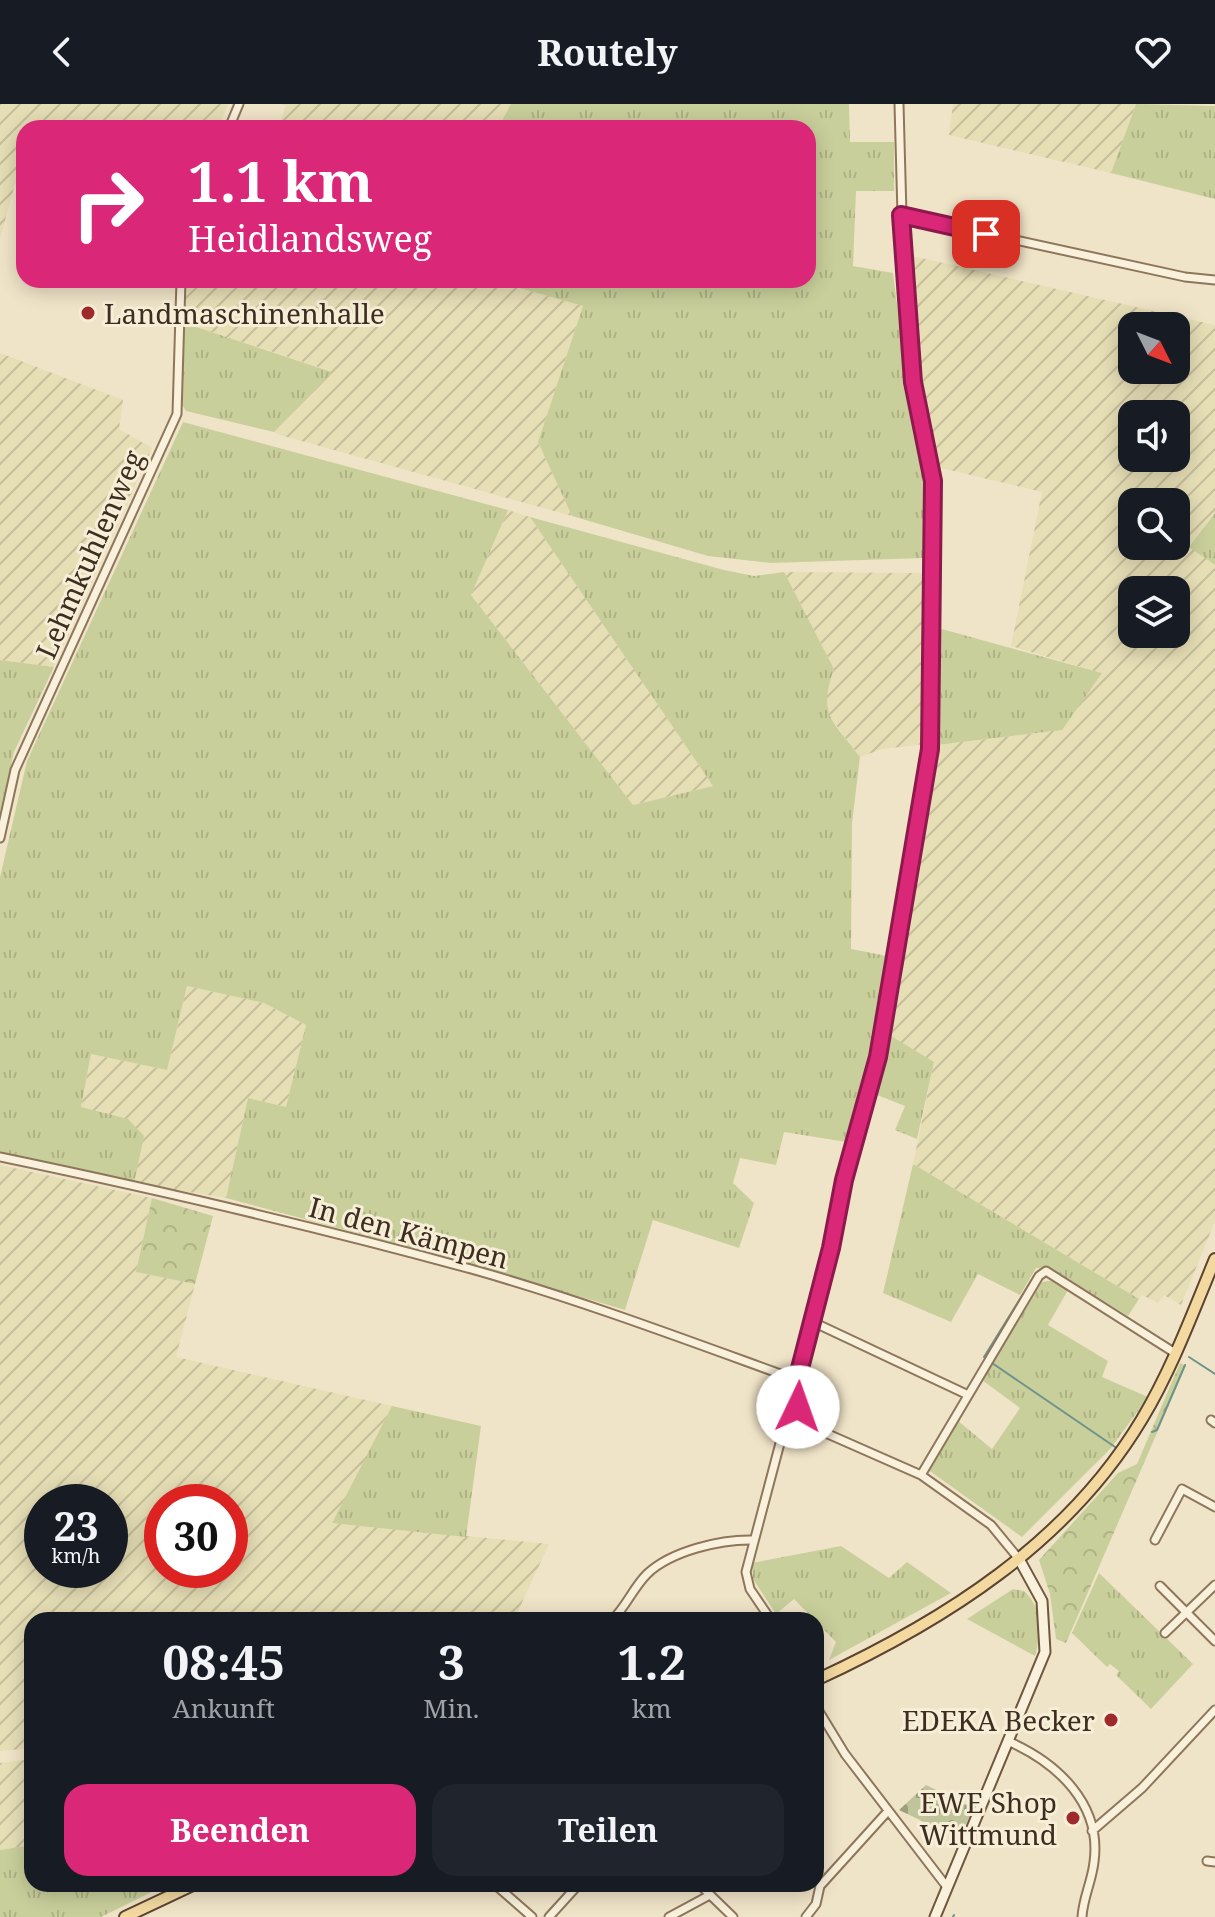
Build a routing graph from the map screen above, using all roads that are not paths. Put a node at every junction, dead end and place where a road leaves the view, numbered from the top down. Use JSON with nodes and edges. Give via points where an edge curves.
{"nodes":[{"id":1,"x":899,"y":104,"type":"edge"},
{"id":2,"x":901,"y":215,"type":"junction"},
{"id":3,"x":1215,"y":280,"type":"edge"},
{"id":4,"x":181,"y":288,"type":"edge"},
{"id":5,"x":0,"y":838,"type":"edge"},
{"id":6,"x":0,"y":1157,"type":"edge"},
{"id":7,"x":1215,"y":1259,"type":"edge"},
{"id":8,"x":813,"y":1322,"type":"junction"},
{"id":9,"x":1175,"y":1353,"type":"junction"},
{"id":10,"x":797,"y":1380,"type":"junction"},
{"id":11,"x":966,"y":1394,"type":"junction"},
{"id":12,"x":802,"y":1416,"type":"junction"},
{"id":13,"x":921,"y":1475,"type":"junction"},
{"id":14,"x":1215,"y":1507,"type":"edge"},
{"id":15,"x":754,"y":1540,"type":"junction"},
{"id":16,"x":1155,"y":1540,"type":"dead end"},
{"id":17,"x":1019,"y":1559,"type":"junction"},
{"id":18,"x":1215,"y":1585,"type":"edge"},
{"id":19,"x":1160,"y":1586,"type":"dead end"},
{"id":20,"x":618,"y":1612,"type":"edge"},
{"id":21,"x":766,"y":1612,"type":"edge"},
{"id":22,"x":1186,"y":1613,"type":"junction"},
{"id":23,"x":1165,"y":1633,"type":"dead end"},
{"id":24,"x":1215,"y":1641,"type":"edge"},
{"id":25,"x":824,"y":1676,"type":"edge"},
{"id":26,"x":1215,"y":1710,"type":"edge"},
{"id":27,"x":824,"y":1720,"type":"edge"},
{"id":28,"x":1010,"y":1742,"type":"junction"},
{"id":29,"x":888,"y":1811,"type":"junction"},
{"id":30,"x":1092,"y":1831,"type":"junction"},
{"id":31,"x":824,"y":1882,"type":"edge"},
{"id":32,"x":947,"y":1887,"type":"junction"},
{"id":33,"x":178,"y":1892,"type":"edge"},
{"id":34,"x":504,"y":1892,"type":"edge"},
{"id":35,"x":572,"y":1892,"type":"edge"},
{"id":36,"x":705,"y":1892,"type":"edge"},
{"id":37,"x":819,"y":1892,"type":"edge"},
{"id":38,"x":708,"y":1896,"type":"junction"},
{"id":39,"x":125,"y":1917,"type":"edge"},
{"id":40,"x":532,"y":1917,"type":"edge"},
{"id":41,"x":549,"y":1917,"type":"edge"},
{"id":42,"x":669,"y":1917,"type":"edge"},
{"id":43,"x":733,"y":1917,"type":"edge"},
{"id":44,"x":806,"y":1917,"type":"edge"},
{"id":45,"x":935,"y":1917,"type":"edge"},
{"id":46,"x":1082,"y":1917,"type":"edge"}],
"edges":[{"from":1,"to":2,"type":"street"},
{"from":2,"to":3,"type":"street"},
{"from":2,"to":8,"type":"street","via":[[913,382],[933,481],[931,739],[878,1057]]},
{"from":4,"to":5,"type":"street","name":"Lehmkuhlenweg","via":[[177,414],[15,770]]},
{"from":6,"to":10,"type":"street","name":"In den Kämpen","via":[[195,1198],[473,1270],[619,1315]]},
{"from":7,"to":9,"type":"main road"},
{"from":8,"to":10,"type":"street"},
{"from":8,"to":11,"type":"street"},
{"from":9,"to":11,"type":"street","via":[[1046,1271]]},
{"from":9,"to":17,"type":"main road","via":[[1113,1463],[1062,1521]]},
{"from":10,"to":12,"type":"street"},
{"from":11,"to":13,"type":"street"},
{"from":12,"to":13,"type":"street","via":[[820,1432]]},
{"from":12,"to":15,"type":"street","via":[[784,1428]]},
{"from":13,"to":17,"type":"street","via":[[991,1525]]},
{"from":14,"to":16,"type":"street","via":[[1182,1489]]},
{"from":15,"to":20,"type":"street","via":[[718,1543],[659,1566],[641,1580]]},
{"from":15,"to":21,"type":"street","via":[[746,1581]]},
{"from":17,"to":25,"type":"main road","via":[[917,1630]]},
{"from":17,"to":28,"type":"street","via":[[1042,1601],[1047,1635],[1041,1668]]},
{"from":18,"to":22,"type":"street"},
{"from":19,"to":22,"type":"street"},
{"from":22,"to":23,"type":"street"},
{"from":22,"to":24,"type":"street"},
{"from":26,"to":30,"type":"street","via":[[1142,1788]]},
{"from":27,"to":29,"type":"street"},
{"from":28,"to":30,"type":"street","via":[[1040,1756],[1065,1778]]},
{"from":28,"to":32,"type":"street"},
{"from":29,"to":31,"type":"street"},
{"from":29,"to":32,"type":"street"},
{"from":30,"to":46,"type":"street","via":[[1095,1858]]},
{"from":32,"to":45,"type":"street"},
{"from":33,"to":39,"type":"main road"},
{"from":34,"to":40,"type":"street"},
{"from":35,"to":41,"type":"street"},
{"from":36,"to":38,"type":"street"},
{"from":37,"to":44,"type":"street"},
{"from":38,"to":42,"type":"street"},
{"from":38,"to":43,"type":"street"}]}
